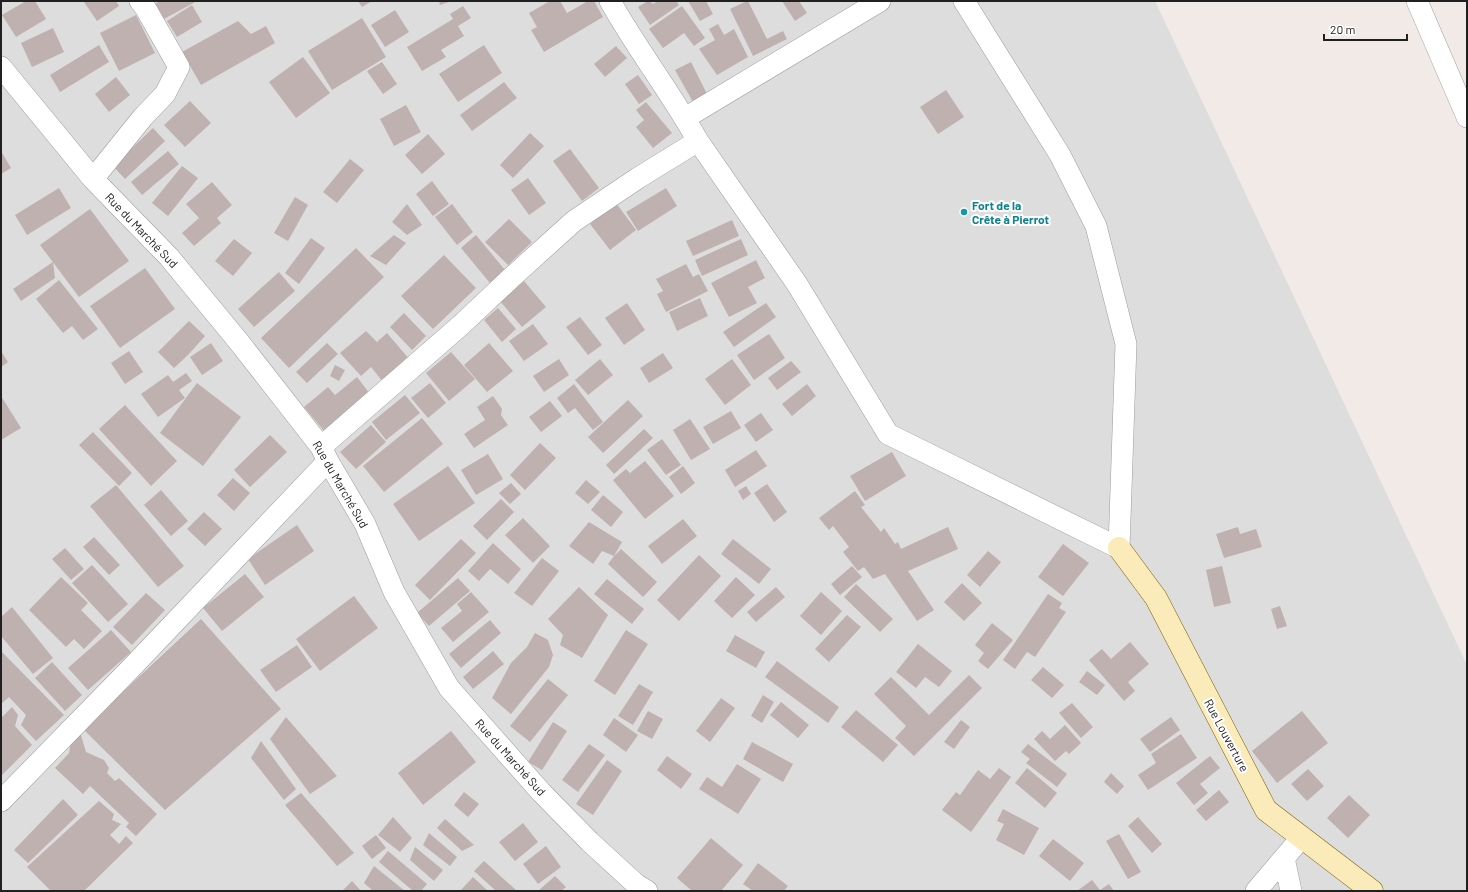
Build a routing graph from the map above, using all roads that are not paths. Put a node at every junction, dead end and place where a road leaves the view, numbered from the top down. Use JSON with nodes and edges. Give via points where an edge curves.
{"nodes":[{"id":1,"x":140,"y":1,"type":"edge"},
{"id":2,"x":610,"y":1,"type":"edge"},
{"id":3,"x":880,"y":1,"type":"edge"},
{"id":4,"x":964,"y":1,"type":"edge"},
{"id":5,"x":1417,"y":1,"type":"edge"},
{"id":6,"x":1,"y":67,"type":"edge"},
{"id":7,"x":1467,"y":117,"type":"edge"},
{"id":8,"x":685,"y":118,"type":"junction"},
{"id":9,"x":698,"y":140,"type":"junction"},
{"id":10,"x":93,"y":179,"type":"junction"},
{"id":11,"x":325,"y":454,"type":"junction"},
{"id":12,"x":1119,"y":548,"type":"junction"},
{"id":13,"x":1,"y":801,"type":"edge"},
{"id":14,"x":1302,"y":837,"type":"junction"},
{"id":15,"x":1284,"y":858,"type":"junction"},
{"id":16,"x":647,"y":891,"type":"edge"},
{"id":17,"x":1256,"y":891,"type":"edge"},
{"id":18,"x":1291,"y":891,"type":"edge"},
{"id":19,"x":1372,"y":891,"type":"edge"}],
"edges":[{"from":1,"to":10,"type":"street","via":[[179,67],[165,94]]},
{"from":2,"to":8,"type":"street"},
{"from":3,"to":8,"type":"street"},
{"from":4,"to":12,"type":"street","via":[[1060,155],[1096,226],[1126,344]]},
{"from":5,"to":7,"type":"street"},
{"from":6,"to":10,"type":"street","name":"Rue du Marché Sud"},
{"from":8,"to":9,"type":"street"},
{"from":9,"to":11,"type":"street","via":[[574,221]]},
{"from":9,"to":12,"type":"street","via":[[797,284],[888,434]]},
{"from":10,"to":11,"type":"street","name":"Rue du Marché Sud","via":[[169,257],[240,342]]},
{"from":11,"to":13,"type":"street","via":[[140,660]]},
{"from":11,"to":16,"type":"street","name":"Rue du Marché Sud","via":[[365,524],[394,592],[449,688],[540,792],[590,842]]},
{"from":12,"to":14,"type":"main road","name":"Rue Louverture","via":[[1156,598],[1266,810]]},
{"from":14,"to":15,"type":"street"},
{"from":14,"to":19,"type":"main road","name":"Rue Louverture"},
{"from":15,"to":17,"type":"street"},
{"from":15,"to":18,"type":"street"}]}
